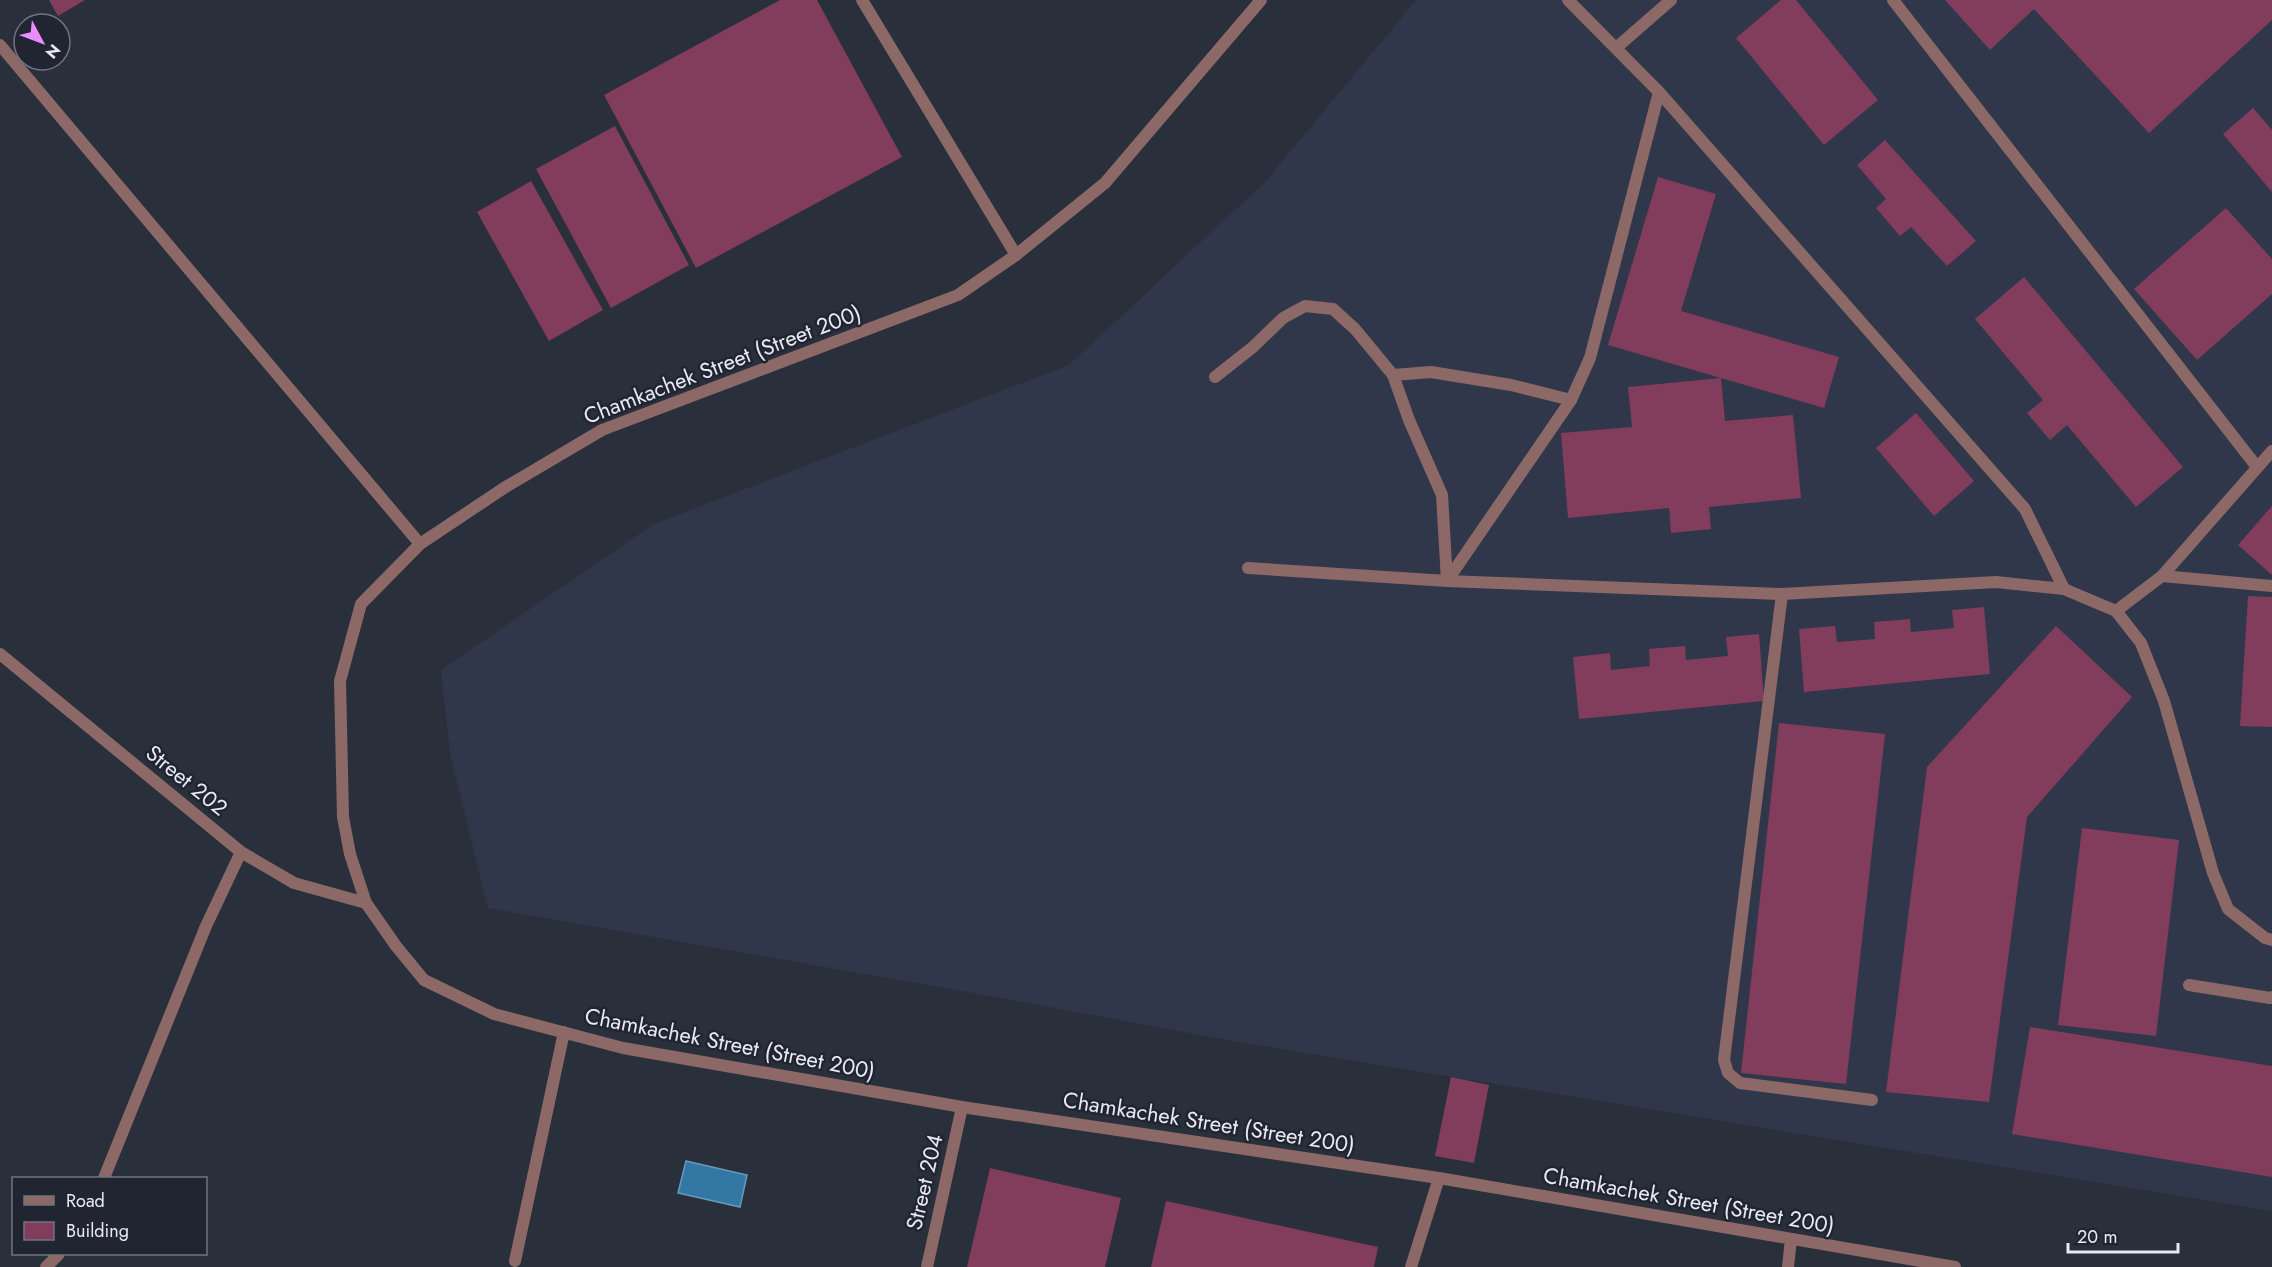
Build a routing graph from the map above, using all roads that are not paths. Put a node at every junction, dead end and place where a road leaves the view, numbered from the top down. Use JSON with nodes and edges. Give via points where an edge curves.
{"nodes":[{"id":1,"x":862,"y":0,"type":"edge"},
{"id":2,"x":1261,"y":0,"type":"edge"},
{"id":3,"x":1568,"y":0,"type":"edge"},
{"id":4,"x":1671,"y":0,"type":"edge"},
{"id":5,"x":1893,"y":0,"type":"edge"},
{"id":6,"x":0,"y":45,"type":"edge"},
{"id":7,"x":1616,"y":48,"type":"junction"},
{"id":8,"x":1659,"y":92,"type":"junction"},
{"id":9,"x":1016,"y":255,"type":"junction"},
{"id":10,"x":1393,"y":375,"type":"junction"},
{"id":11,"x":1215,"y":377,"type":"dead end"},
{"id":12,"x":1571,"y":400,"type":"junction"},
{"id":13,"x":2272,"y":451,"type":"edge"},
{"id":14,"x":2257,"y":467,"type":"junction"},
{"id":15,"x":420,"y":544,"type":"junction"},
{"id":16,"x":1248,"y":568,"type":"dead end"},
{"id":17,"x":2162,"y":576,"type":"junction"},
{"id":18,"x":1447,"y":581,"type":"junction"},
{"id":19,"x":2272,"y":586,"type":"edge"},
{"id":20,"x":2064,"y":589,"type":"junction"},
{"id":21,"x":1782,"y":594,"type":"junction"},
{"id":22,"x":2116,"y":611,"type":"junction"},
{"id":23,"x":0,"y":654,"type":"edge"},
{"id":24,"x":241,"y":852,"type":"junction"},
{"id":25,"x":366,"y":903,"type":"junction"},
{"id":26,"x":2272,"y":940,"type":"edge"},
{"id":27,"x":2189,"y":985,"type":"dead end"},
{"id":28,"x":2272,"y":997,"type":"edge"},
{"id":29,"x":564,"y":1032,"type":"junction"},
{"id":30,"x":1872,"y":1100,"type":"dead end"},
{"id":31,"x":962,"y":1107,"type":"junction"},
{"id":32,"x":105,"y":1177,"type":"edge"},
{"id":33,"x":1439,"y":1178,"type":"junction"},
{"id":34,"x":1791,"y":1239,"type":"junction"},
{"id":35,"x":58,"y":1255,"type":"edge"},
{"id":36,"x":515,"y":1261,"type":"dead end"},
{"id":37,"x":46,"y":1267,"type":"edge"},
{"id":38,"x":927,"y":1267,"type":"edge"},
{"id":39,"x":1411,"y":1267,"type":"edge"},
{"id":40,"x":1788,"y":1267,"type":"edge"},
{"id":41,"x":1956,"y":1267,"type":"edge"}],
"edges":[{"from":1,"to":9,"type":"street"},
{"from":2,"to":9,"type":"street","name":"Chamkachek Street (Street 200)","via":[[1105,183]]},
{"from":3,"to":7,"type":"street"},
{"from":4,"to":7,"type":"street"},
{"from":5,"to":14,"type":"street"},
{"from":6,"to":15,"type":"street"},
{"from":7,"to":8,"type":"street"},
{"from":8,"to":12,"type":"street","via":[[1590,358]]},
{"from":8,"to":20,"type":"street","via":[[2025,509]]},
{"from":9,"to":15,"type":"street","name":"Chamkachek Street (Street 200)","via":[[958,296],[602,430]]},
{"from":10,"to":11,"type":"street","via":[[1333,309],[1305,306],[1284,318]]},
{"from":10,"to":12,"type":"street","via":[[1431,372]]},
{"from":10,"to":18,"type":"street","via":[[1442,495]]},
{"from":12,"to":18,"type":"street"},
{"from":13,"to":14,"type":"street"},
{"from":14,"to":17,"type":"street"},
{"from":15,"to":25,"type":"street","name":"Chamkachek Street (Street 200)","via":[[361,604],[340,681],[343,817]]},
{"from":16,"to":18,"type":"street"},
{"from":17,"to":19,"type":"street"},
{"from":17,"to":22,"type":"street"},
{"from":18,"to":21,"type":"street"},
{"from":20,"to":21,"type":"street","via":[[1996,582]]},
{"from":20,"to":22,"type":"street"},
{"from":21,"to":30,"type":"street","via":[[1724,1060],[1728,1073],[1740,1083]]},
{"from":22,"to":26,"type":"street","via":[[2142,643],[2164,701],[2213,873],[2228,909]]},
{"from":23,"to":24,"type":"street","name":"Street 202"},
{"from":24,"to":25,"type":"street","name":"Street 202","via":[[294,883]]},
{"from":24,"to":32,"type":"street","via":[[206,926]]},
{"from":25,"to":29,"type":"street","name":"Chamkachek Street (Street 200)","via":[[424,980],[494,1014]]},
{"from":27,"to":28,"type":"street"},
{"from":29,"to":31,"type":"street","name":"Chamkachek Street (Street 200)","via":[[624,1048]]},
{"from":29,"to":36,"type":"street"},
{"from":31,"to":33,"type":"street","name":"Chamkachek Street (Street 200)"},
{"from":31,"to":38,"type":"street","name":"Street 204"},
{"from":33,"to":34,"type":"street","name":"Chamkachek Street (Street 200)"},
{"from":33,"to":39,"type":"street"},
{"from":34,"to":40,"type":"street"},
{"from":34,"to":41,"type":"street","name":"Chamkachek Street (Street 200)"},
{"from":35,"to":37,"type":"street"}]}
